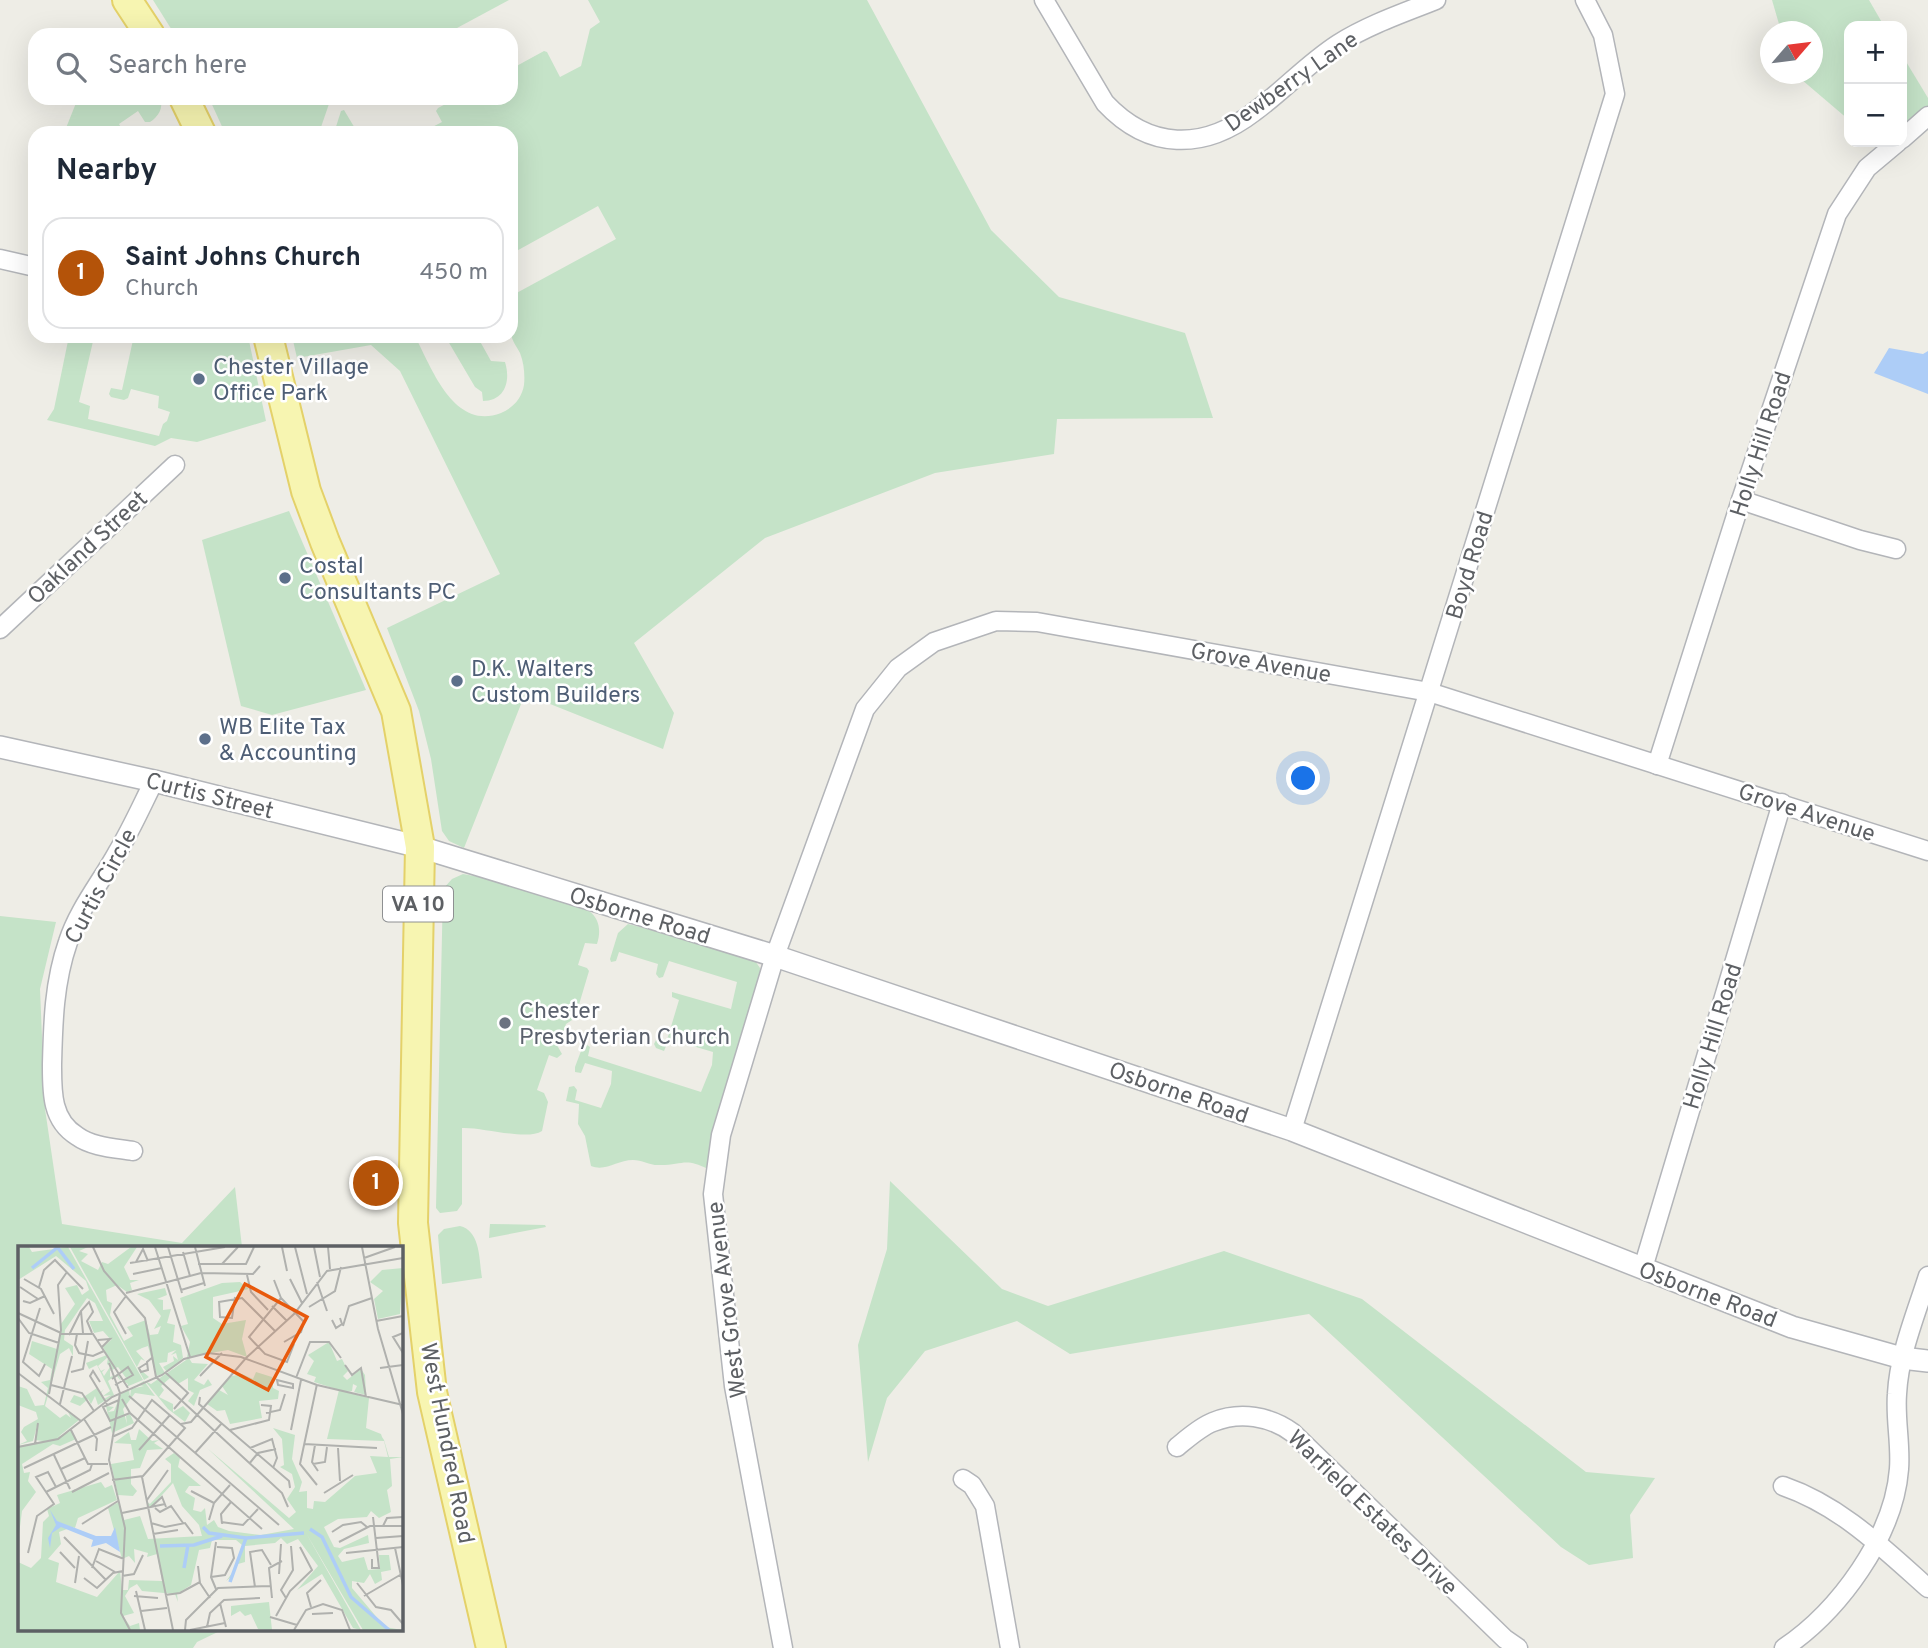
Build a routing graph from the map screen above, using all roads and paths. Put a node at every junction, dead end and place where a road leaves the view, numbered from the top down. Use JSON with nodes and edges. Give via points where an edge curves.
{"nodes":[{"id":1,"x":127,"y":0,"type":"edge"},
{"id":2,"x":1044,"y":0,"type":"edge"},
{"id":3,"x":1436,"y":0,"type":"edge"},
{"id":4,"x":1585,"y":0,"type":"edge"},
{"id":5,"x":145,"y":28,"type":"edge"},
{"id":6,"x":187,"y":105,"type":"edge"},
{"id":7,"x":1928,"y":116,"type":"edge"},
{"id":8,"x":198,"y":126,"type":"edge"},
{"id":9,"x":1907,"y":134,"type":"edge"},
{"id":10,"x":1892,"y":147,"type":"edge"},
{"id":11,"x":0,"y":259,"type":"edge"},
{"id":12,"x":28,"y":265,"type":"edge"},
{"id":13,"x":270,"y":343,"type":"edge"},
{"id":14,"x":174,"y":465,"type":"dead end"},
{"id":15,"x":1741,"y":500,"type":"junction"},
{"id":16,"x":1896,"y":549,"type":"dead end"},
{"id":17,"x":0,"y":629,"type":"edge"},
{"id":18,"x":1429,"y":692,"type":"junction"},
{"id":19,"x":0,"y":747,"type":"edge"},
{"id":20,"x":1657,"y":765,"type":"junction"},
{"id":21,"x":154,"y":781,"type":"junction"},
{"id":22,"x":1782,"y":803,"type":"junction"},
{"id":23,"x":419,"y":847,"type":"junction"},
{"id":24,"x":1928,"y":851,"type":"edge"},
{"id":25,"x":775,"y":956,"type":"junction"},
{"id":26,"x":1292,"y":1130,"type":"junction"},
{"id":27,"x":133,"y":1152,"type":"dead end"},
{"id":28,"x":1643,"y":1268,"type":"junction"},
{"id":29,"x":1928,"y":1276,"type":"edge"},
{"id":30,"x":1902,"y":1358,"type":"junction"},
{"id":31,"x":1928,"y":1361,"type":"edge"},
{"id":32,"x":1177,"y":1447,"type":"dead end"},
{"id":33,"x":963,"y":1479,"type":"dead end"},
{"id":34,"x":1783,"y":1486,"type":"dead end"},
{"id":35,"x":1877,"y":1543,"type":"junction"},
{"id":36,"x":1928,"y":1588,"type":"edge"},
{"id":37,"x":491,"y":1648,"type":"edge"},
{"id":38,"x":783,"y":1648,"type":"edge"},
{"id":39,"x":1010,"y":1648,"type":"edge"},
{"id":40,"x":1518,"y":1648,"type":"edge"},
{"id":41,"x":1784,"y":1648,"type":"edge"}],
"edges":[{"from":1,"to":5,"type":"main road"},
{"from":2,"to":3,"type":"street","name":"Dewberry Lane","via":[[1105,103],[1133,127],[1175,141],[1195,140],[1236,124],[1338,44]]},
{"from":4,"to":18,"type":"street","name":"Boyd Road","via":[[1603,34],[1615,94]]},
{"from":6,"to":8,"type":"main road"},
{"from":7,"to":9,"type":"street","name":"Holly Hill Road"},
{"from":10,"to":15,"type":"street","name":"Holly Hill Road","via":[[1867,168],[1837,214]]},
{"from":11,"to":12,"type":"street"},
{"from":13,"to":23,"type":"main road","name":"West Hundred Road","number":"VA 10","via":[[306,491],[396,711]]},
{"from":14,"to":17,"type":"street","name":"Oakland Street"},
{"from":15,"to":16,"type":"street"},
{"from":15,"to":20,"type":"street","name":"Holly Hill Road"},
{"from":18,"to":20,"type":"street","name":"Grove Avenue"},
{"from":18,"to":25,"type":"street","name":"Grove Avenue","via":[[1037,622],[996,621],[934,642],[898,668],[865,709]]},
{"from":18,"to":26,"type":"street","name":"Boyd Road"},
{"from":19,"to":21,"type":"street","name":"Curtis Street"},
{"from":20,"to":22,"type":"street","name":"Grove Avenue"},
{"from":21,"to":23,"type":"street","name":"Curtis Street"},
{"from":21,"to":27,"type":"street","name":"Curtis Circle","via":[[68,939],[53,1027],[52,1081],[58,1115],[76,1136],[88,1142]]},
{"from":22,"to":24,"type":"street","name":"Grove Avenue"},
{"from":22,"to":28,"type":"street","name":"Holly Hill Road"},
{"from":23,"to":25,"type":"street","name":"Osborne Road"},
{"from":23,"to":37,"type":"main road","name":"West Hundred Road","number":"VA 10","via":[[413,1223],[432,1391]]},
{"from":25,"to":26,"type":"street","name":"Osborne Road"},
{"from":25,"to":38,"type":"street","name":"West Grove Avenue","via":[[721,1135],[713,1194],[734,1386]]},
{"from":26,"to":28,"type":"street","name":"Osborne Road"},
{"from":28,"to":30,"type":"street","name":"Osborne Road","via":[[1792,1326]]},
{"from":29,"to":30,"type":"street"},
{"from":30,"to":31,"type":"street","name":"Osborne Road"},
{"from":30,"to":35,"type":"street","via":[[1897,1394],[1899,1468]]},
{"from":32,"to":40,"type":"street","name":"Warfield Estates Drive","via":[[1215,1421],[1244,1416],[1280,1424]]},
{"from":33,"to":39,"type":"street","via":[[985,1506]]},
{"from":34,"to":35,"type":"street","via":[[1831,1506]]},
{"from":35,"to":36,"type":"street"},
{"from":35,"to":41,"type":"street","via":[[1830,1608]]}]}
